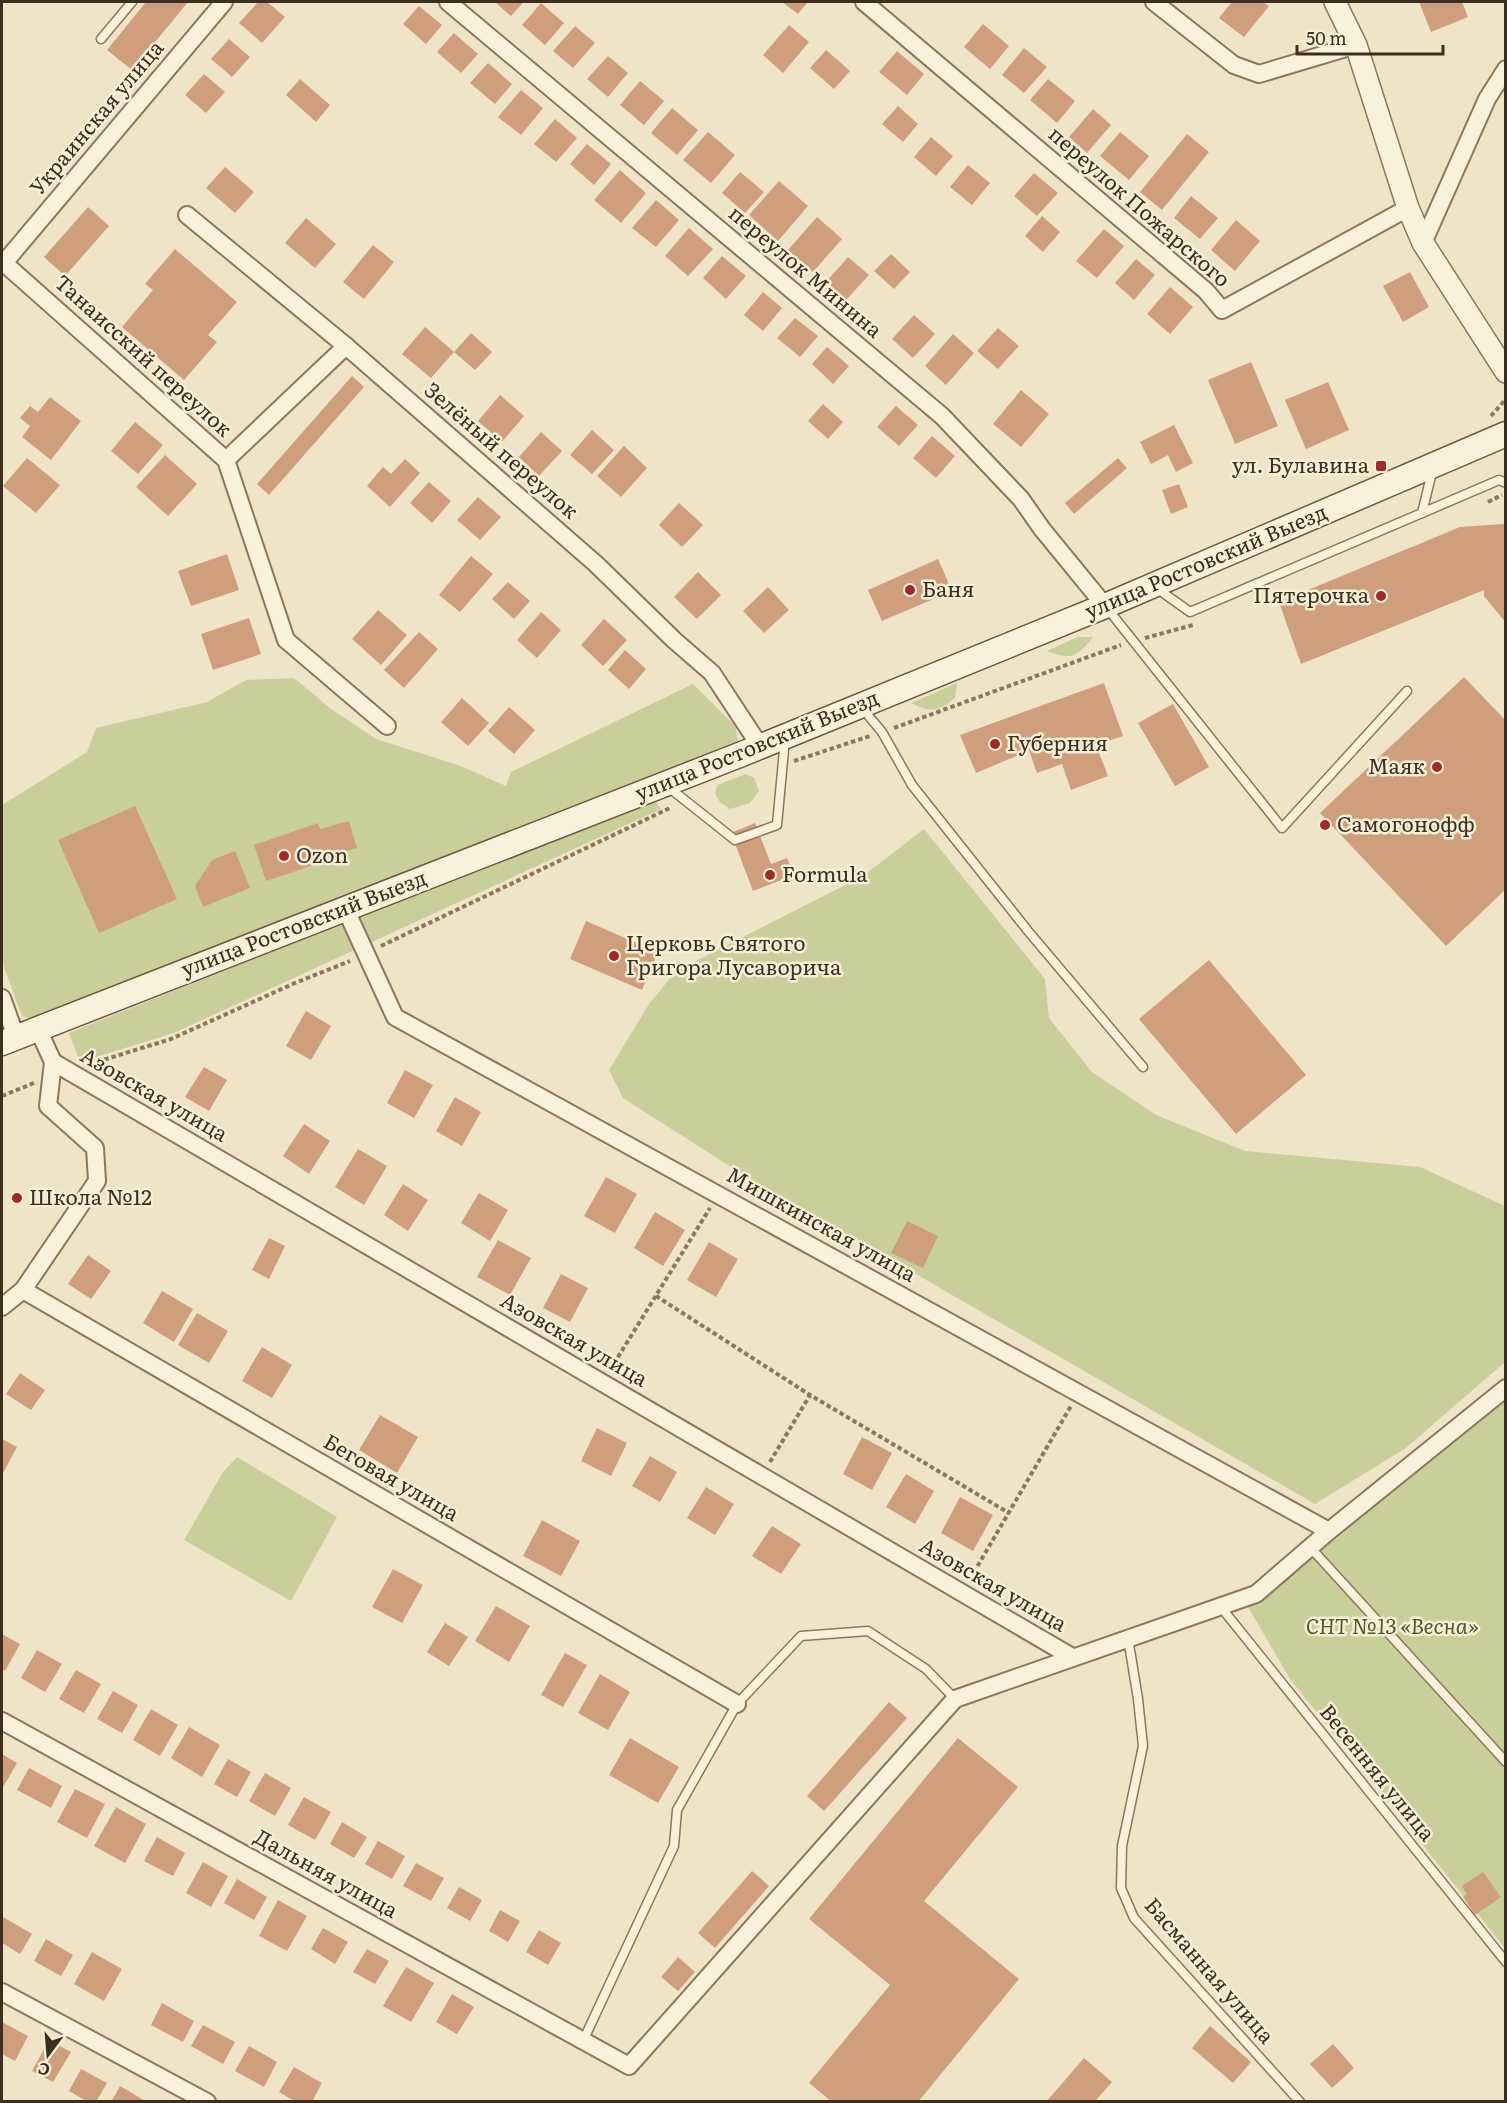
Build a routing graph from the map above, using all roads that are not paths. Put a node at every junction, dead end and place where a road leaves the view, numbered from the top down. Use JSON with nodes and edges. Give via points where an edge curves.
{"nodes":[{"id":1,"x":132,"y":2,"type":"edge"},
{"id":2,"x":224,"y":2,"type":"edge"},
{"id":3,"x":448,"y":2,"type":"edge"},
{"id":4,"x":864,"y":2,"type":"edge"},
{"id":5,"x":1154,"y":2,"type":"edge"},
{"id":6,"x":1335,"y":2,"type":"edge"},
{"id":7,"x":101,"y":39,"type":"dead end"},
{"id":8,"x":1356,"y":45,"type":"junction"},
{"id":9,"x":1506,"y":69,"type":"edge"},
{"id":10,"x":1408,"y":208,"type":"junction"},
{"id":11,"x":187,"y":215,"type":"dead end"},
{"id":12,"x":1423,"y":243,"type":"junction"},
{"id":13,"x":3,"y":263,"type":"edge"},
{"id":14,"x":346,"y":346,"type":"junction"},
{"id":15,"x":1506,"y":372,"type":"edge"},
{"id":16,"x":1506,"y":434,"type":"edge"},
{"id":17,"x":226,"y":460,"type":"junction"},
{"id":18,"x":1434,"y":465,"type":"junction"},
{"id":19,"x":1506,"y":483,"type":"edge"},
{"id":20,"x":1422,"y":513,"type":"junction"},
{"id":21,"x":1153,"y":585,"type":"junction"},
{"id":22,"x":1105,"y":606,"type":"junction"},
{"id":23,"x":1407,"y":691,"type":"dead end"},
{"id":24,"x":860,"y":705,"type":"junction"},
{"id":25,"x":387,"y":726,"type":"dead end"},
{"id":26,"x":785,"y":736,"type":"junction"},
{"id":27,"x":760,"y":746,"type":"junction"},
{"id":28,"x":664,"y":783,"type":"junction"},
{"id":29,"x":345,"y":908,"type":"junction"},
{"id":30,"x":2,"y":998,"type":"edge"},
{"id":31,"x":18,"y":1036,"type":"edge"},
{"id":32,"x":1143,"y":1067,"type":"dead end"},
{"id":33,"x":52,"y":1069,"type":"junction"},
{"id":34,"x":23,"y":1290,"type":"junction"},
{"id":35,"x":2,"y":1307,"type":"edge"},
{"id":36,"x":1505,"y":1390,"type":"edge"},
{"id":37,"x":1329,"y":1531,"type":"junction"},
{"id":38,"x":1310,"y":1547,"type":"junction"},
{"id":39,"x":1220,"y":1606,"type":"junction"},
{"id":40,"x":1128,"y":1638,"type":"junction"},
{"id":41,"x":1072,"y":1657,"type":"junction"},
{"id":42,"x":955,"y":1699,"type":"junction"},
{"id":43,"x":737,"y":1704,"type":"junction"},
{"id":44,"x":2,"y":1721,"type":"edge"},
{"id":45,"x":1506,"y":1762,"type":"edge"},
{"id":46,"x":1506,"y":1962,"type":"edge"},
{"id":47,"x":2,"y":1992,"type":"edge"},
{"id":48,"x":583,"y":2041,"type":"junction"},
{"id":49,"x":207,"y":2102,"type":"edge"},
{"id":50,"x":1300,"y":2102,"type":"edge"}],
"edges":[{"from":1,"to":7,"type":"lane"},
{"from":2,"to":13,"type":"street","name":"Украинская улица"},
{"from":3,"to":22,"type":"street","name":"переулок Минина","via":[[942,416],[1021,499]]},
{"from":4,"to":10,"type":"street","name":"переулок Пожарского","via":[[1206,291],[1222,310]]},
{"from":5,"to":8,"type":"street","via":[[1234,65],[1259,74]]},
{"from":6,"to":8,"type":"street"},
{"from":8,"to":10,"type":"street"},
{"from":9,"to":12,"type":"street","via":[[1487,99]]},
{"from":10,"to":12,"type":"street"},
{"from":11,"to":14,"type":"street","name":"Зелёный переулок"},
{"from":12,"to":15,"type":"street"},
{"from":13,"to":17,"type":"street","name":"Танаисский переулок"},
{"from":14,"to":17,"type":"street"},
{"from":14,"to":27,"type":"street","name":"Зелёный переулок","via":[[596,564],[712,673]]},
{"from":16,"to":18,"type":"main road","name":"улица Ростовский Выезд"},
{"from":17,"to":25,"type":"street","name":"Танаисский переулок","via":[[286,640]]},
{"from":18,"to":20,"type":"lane"},
{"from":18,"to":21,"type":"main road","name":"улица Ростовский Выезд"},
{"from":19,"to":20,"type":"lane","via":[[1499,480]]},
{"from":20,"to":21,"type":"lane","via":[[1190,612]]},
{"from":21,"to":22,"type":"main road","name":"улица Ростовский Выезд"},
{"from":22,"to":23,"type":"lane","via":[[1282,828]]},
{"from":22,"to":24,"type":"main road","name":"улица Ростовский Выезд"},
{"from":24,"to":26,"type":"main road","name":"улица Ростовский Выезд"},
{"from":24,"to":32,"type":"lane","via":[[882,732],[912,785]]},
{"from":26,"to":27,"type":"main road","name":"улица Ростовский Выезд"},
{"from":26,"to":28,"type":"lane","via":[[777,825],[735,840]]},
{"from":27,"to":28,"type":"main road","name":"улица Ростовский Выезд"},
{"from":28,"to":29,"type":"main road","name":"улица Ростовский Выезд"},
{"from":29,"to":31,"type":"main road","name":"улица Ростовский Выезд"},
{"from":29,"to":37,"type":"street","name":"Мишкинская улица","via":[[395,1017]]},
{"from":30,"to":31,"type":"street"},
{"from":31,"to":33,"type":"street"},
{"from":33,"to":34,"type":"street","via":[[48,1106],[95,1148],[97,1181]]},
{"from":33,"to":41,"type":"street","name":"Азовская улица","via":[[69,1071]]},
{"from":34,"to":35,"type":"street"},
{"from":34,"to":43,"type":"street","name":"Беговая улица"},
{"from":36,"to":37,"type":"street"},
{"from":37,"to":38,"type":"street"},
{"from":38,"to":39,"type":"street","via":[[1256,1594]]},
{"from":38,"to":45,"type":"lane"},
{"from":39,"to":40,"type":"street"},
{"from":39,"to":46,"type":"lane","name":"Весенняя улица"},
{"from":40,"to":41,"type":"street"},
{"from":40,"to":50,"type":"lane","name":"Басманная улица","via":[[1143,1746],[1122,1846],[1121,1888],[1134,1918]]},
{"from":41,"to":42,"type":"street"},
{"from":42,"to":43,"type":"lane","via":[[926,1669],[868,1631],[801,1636]]},
{"from":42,"to":48,"type":"street","name":"Дальняя улица","via":[[629,2066]]},
{"from":43,"to":48,"type":"lane","via":[[677,1809],[674,1846]]},
{"from":44,"to":48,"type":"street","name":"Дальняя улица"},
{"from":47,"to":49,"type":"street"}]}
